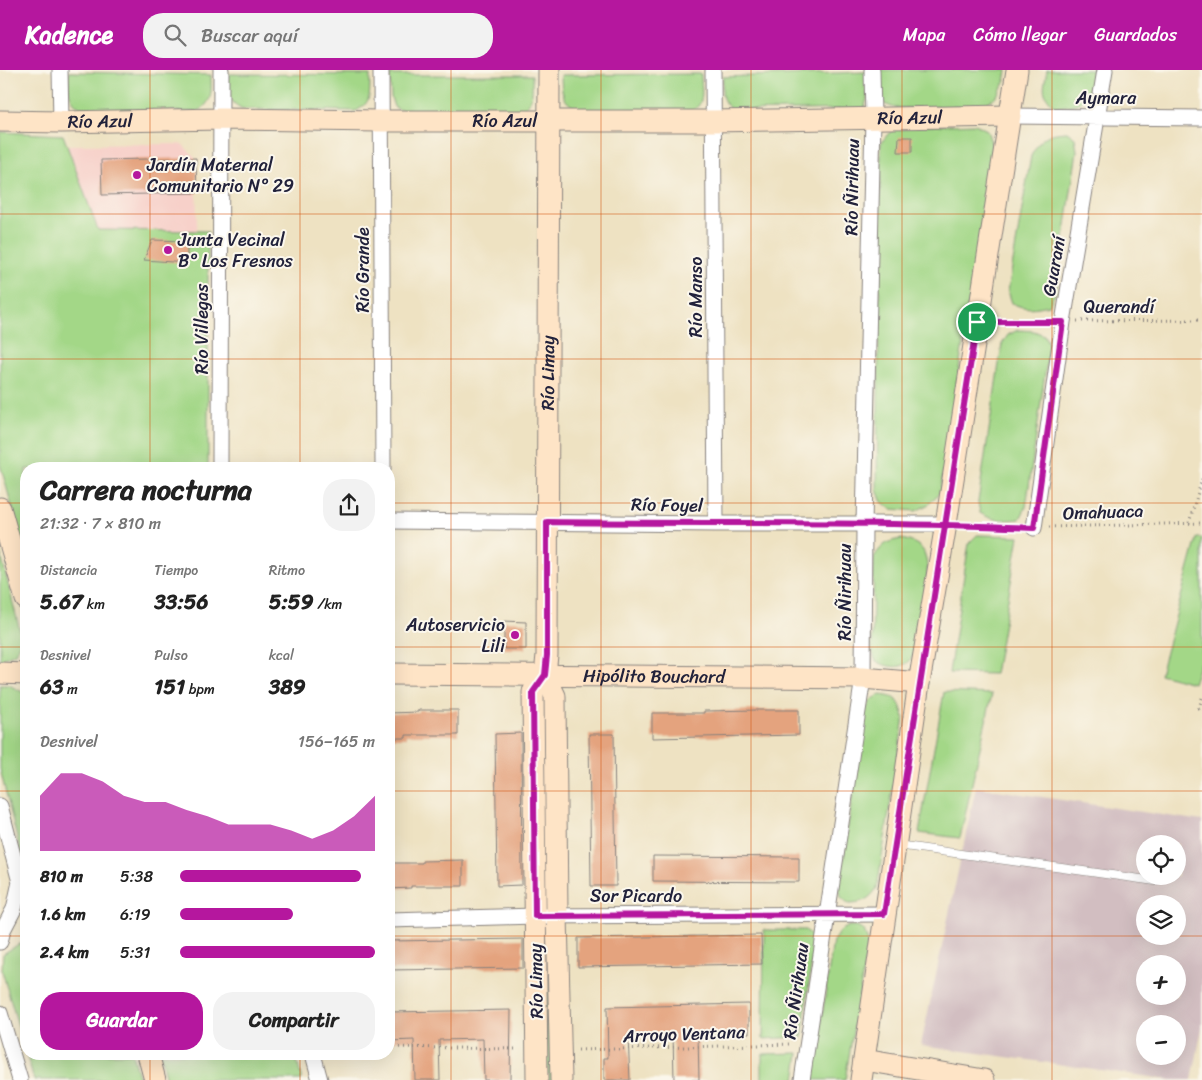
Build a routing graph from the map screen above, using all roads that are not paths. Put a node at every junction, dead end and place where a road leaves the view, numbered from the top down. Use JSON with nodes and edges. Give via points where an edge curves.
{"nodes":[{"id":1,"x":60,"y":70,"type":"edge"},
{"id":2,"x":221,"y":70,"type":"edge"},
{"id":3,"x":380,"y":70,"type":"edge"},
{"id":4,"x":549,"y":70,"type":"edge"},
{"id":5,"x":713,"y":70,"type":"edge"},
{"id":6,"x":872,"y":70,"type":"edge"},
{"id":7,"x":1017,"y":70,"type":"edge"},
{"id":8,"x":1105,"y":70,"type":"edge"},
{"id":9,"x":1009,"y":116,"type":"junction"},
{"id":10,"x":1098,"y":117,"type":"junction"},
{"id":11,"x":873,"y":118,"type":"junction"},
{"id":12,"x":1202,"y":118,"type":"edge"},
{"id":13,"x":221,"y":119,"type":"junction"},
{"id":14,"x":549,"y":120,"type":"junction"},
{"id":15,"x":0,"y":121,"type":"edge"},
{"id":16,"x":381,"y":121,"type":"junction"},
{"id":17,"x":713,"y":121,"type":"junction"},
{"id":18,"x":61,"y":122,"type":"junction"},
{"id":19,"x":220,"y":462,"type":"edge"},
{"id":20,"x":383,"y":462,"type":"edge"},
{"id":21,"x":0,"y":508,"type":"edge"},
{"id":22,"x":395,"y":521,"type":"edge"},
{"id":23,"x":547,"y":522,"type":"junction"},
{"id":24,"x":716,"y":524,"type":"junction"},
{"id":25,"x":864,"y":524,"type":"junction"},
{"id":26,"x":946,"y":524,"type":"junction"},
{"id":27,"x":1034,"y":528,"type":"road end"},
{"id":28,"x":20,"y":578,"type":"edge"},
{"id":29,"x":0,"y":673,"type":"edge"},
{"id":30,"x":20,"y":674,"type":"edge"},
{"id":31,"x":395,"y":674,"type":"edge"},
{"id":32,"x":545,"y":675,"type":"junction"},
{"id":33,"x":863,"y":678,"type":"junction"},
{"id":34,"x":919,"y":683,"type":"junction"},
{"id":35,"x":0,"y":806,"type":"edge"},
{"id":36,"x":894,"y":845,"type":"junction"},
{"id":37,"x":1136,"y":878,"type":"edge"},
{"id":38,"x":884,"y":914,"type":"junction"},
{"id":39,"x":557,"y":915,"type":"junction"},
{"id":40,"x":826,"y":915,"type":"junction"},
{"id":41,"x":535,"y":916,"type":"junction"},
{"id":42,"x":395,"y":920,"type":"edge"},
{"id":43,"x":1,"y":934,"type":"edge"},
{"id":44,"x":0,"y":1013,"type":"edge"},
{"id":45,"x":150,"y":1060,"type":"edge"},
{"id":46,"x":315,"y":1060,"type":"edge"},
{"id":47,"x":863,"y":1070,"type":"edge"},
{"id":48,"x":941,"y":1077,"type":"edge"},
{"id":49,"x":20,"y":1080,"type":"edge"},
{"id":50,"x":155,"y":1080,"type":"edge"},
{"id":51,"x":320,"y":1080,"type":"edge"},
{"id":52,"x":537,"y":1080,"type":"edge"},
{"id":53,"x":561,"y":1080,"type":"edge"},
{"id":54,"x":802,"y":1080,"type":"edge"},
{"id":55,"x":984,"y":1080,"type":"edge"}],
"edges":[{"from":1,"to":18,"type":"street"},
{"from":2,"to":13,"type":"street","name":"Río Villegas"},
{"from":3,"to":16,"type":"street","name":"Río Grande"},
{"from":4,"to":14,"type":"street","name":"Río Limay"},
{"from":5,"to":17,"type":"street","name":"Río Manso"},
{"from":6,"to":11,"type":"street","name":"Río Ñirihuau"},
{"from":7,"to":9,"type":"street"},
{"from":8,"to":10,"type":"street","name":"Guaraní"},
{"from":9,"to":10,"type":"street","name":"Aymara"},
{"from":9,"to":11,"type":"street","name":"Río Azul"},
{"from":9,"to":26,"type":"street"},
{"from":10,"to":12,"type":"street","name":"Aymara"},
{"from":10,"to":27,"type":"street","name":"Guaraní","via":[[1063,322]]},
{"from":11,"to":17,"type":"street","name":"Río Azul"},
{"from":11,"to":25,"type":"street","name":"Río Ñirihuau"},
{"from":13,"to":16,"type":"street","name":"Río Azul"},
{"from":13,"to":18,"type":"street","name":"Río Azul"},
{"from":13,"to":19,"type":"street","name":"Río Villegas"},
{"from":14,"to":16,"type":"street","name":"Río Azul"},
{"from":14,"to":17,"type":"street","name":"Río Azul"},
{"from":14,"to":23,"type":"street","name":"Río Limay"},
{"from":15,"to":18,"type":"street","name":"Río Azul"},
{"from":16,"to":20,"type":"street","name":"Río Grande"},
{"from":17,"to":24,"type":"street","name":"Río Manso"},
{"from":21,"to":28,"type":"street"},
{"from":22,"to":23,"type":"street","name":"Río Foyel"},
{"from":23,"to":24,"type":"street","name":"Río Foyel"},
{"from":23,"to":32,"type":"street","name":"Río Limay"},
{"from":24,"to":25,"type":"street","name":"Río Foyel"},
{"from":25,"to":26,"type":"street","name":"Río Foyel"},
{"from":25,"to":33,"type":"street","name":"Río Ñirihuau"},
{"from":26,"to":34,"type":"street"},
{"from":29,"to":30,"type":"street"},
{"from":31,"to":32,"type":"street","name":"Hipólito Bouchard"},
{"from":32,"to":33,"type":"street","name":"Hipólito Bouchard"},
{"from":32,"to":39,"type":"street","name":"Río Limay","via":[[555,696]]},
{"from":32,"to":41,"type":"street","name":"Río Limay","via":[[533,692]]},
{"from":33,"to":34,"type":"street","name":"Hipólito Bouchard"},
{"from":33,"to":40,"type":"street","name":"Río Ñirihuau"},
{"from":34,"to":36,"type":"street"},
{"from":35,"to":43,"type":"street","via":[[20,882],[14,909]]},
{"from":36,"to":37,"type":"lane"},
{"from":36,"to":38,"type":"street"},
{"from":38,"to":40,"type":"street","name":"Sor Picardo"},
{"from":38,"to":47,"type":"street"},
{"from":39,"to":40,"type":"street","name":"Sor Picardo"},
{"from":39,"to":41,"type":"street","name":"Sor Picardo"},
{"from":39,"to":53,"type":"street","name":"Río Limay"},
{"from":40,"to":54,"type":"street","name":"Río Ñirihuau"},
{"from":41,"to":42,"type":"street","name":"Sor Picardo"},
{"from":41,"to":52,"type":"street","name":"Río Limay"},
{"from":44,"to":49,"type":"street"},
{"from":45,"to":50,"type":"street"},
{"from":46,"to":51,"type":"street"},
{"from":47,"to":48,"type":"street"},
{"from":48,"to":55,"type":"street"}]}
